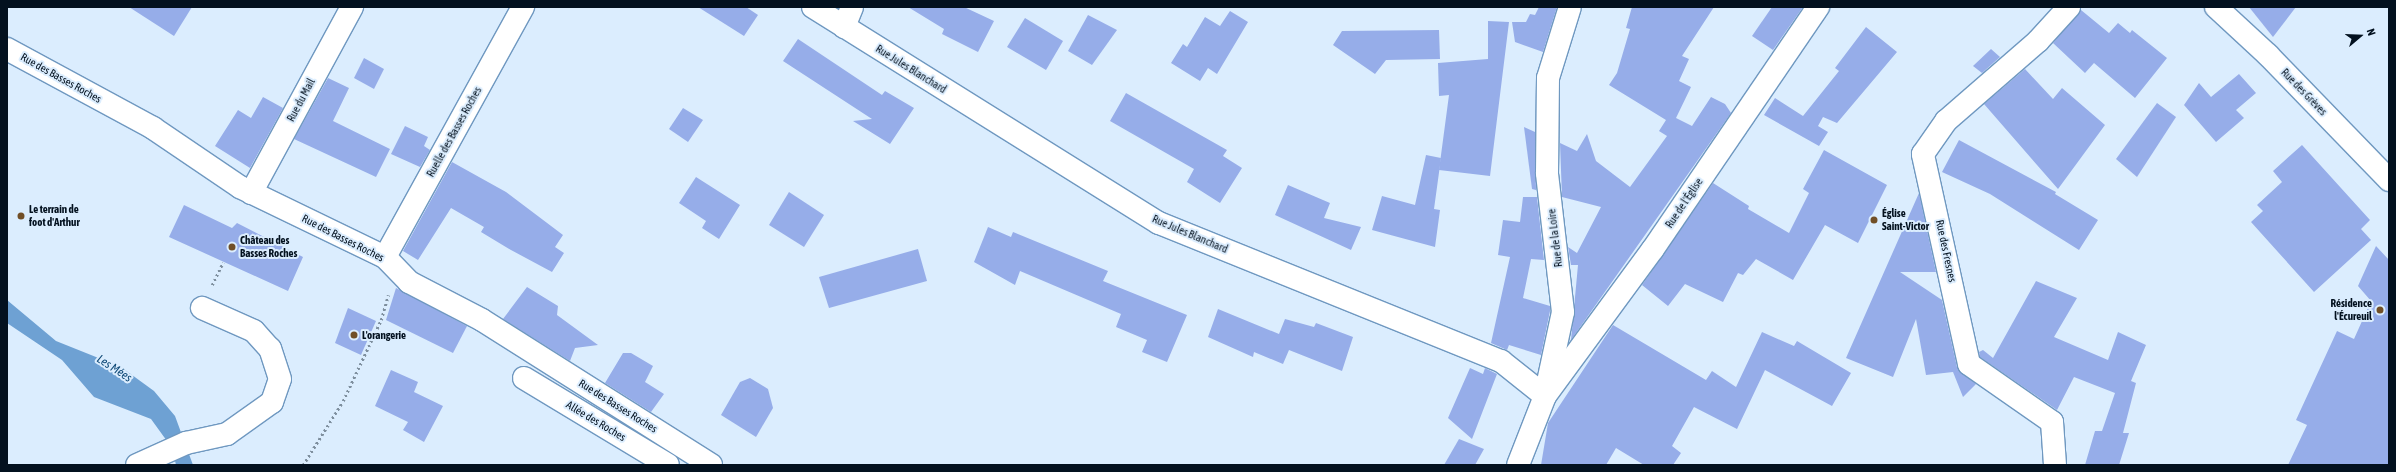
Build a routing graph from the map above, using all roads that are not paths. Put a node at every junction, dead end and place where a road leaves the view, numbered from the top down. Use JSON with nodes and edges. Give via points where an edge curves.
{"nodes":[{"id":1,"x":352,"y":7,"type":"edge"},
{"id":2,"x":523,"y":7,"type":"edge"},
{"id":3,"x":813,"y":7,"type":"edge"},
{"id":4,"x":852,"y":7,"type":"edge"},
{"id":5,"x":1570,"y":7,"type":"edge"},
{"id":6,"x":1818,"y":7,"type":"edge"},
{"id":7,"x":2069,"y":7,"type":"edge"},
{"id":8,"x":2216,"y":7,"type":"edge"},
{"id":9,"x":844,"y":27,"type":"junction"},
{"id":10,"x":7,"y":49,"type":"edge"},
{"id":11,"x":2389,"y":180,"type":"edge"},
{"id":12,"x":251,"y":193,"type":"junction"},
{"id":13,"x":390,"y":264,"type":"junction"},
{"id":14,"x":202,"y":308,"type":"dead end"},
{"id":15,"x":524,"y":378,"type":"dead end"},
{"id":16,"x":1545,"y":396,"type":"junction"},
{"id":17,"x":1527,"y":460,"type":"edge"},
{"id":18,"x":137,"y":465,"type":"edge"},
{"id":19,"x":668,"y":465,"type":"edge"},
{"id":20,"x":711,"y":465,"type":"edge"},
{"id":21,"x":2055,"y":465,"type":"edge"}],
"edges":[{"from":1,"to":12,"type":"street","name":"Rue du Mail"},
{"from":2,"to":13,"type":"street","name":"Ruelle des Basses Roches"},
{"from":3,"to":9,"type":"street","name":"Rue Jules Blanchard"},
{"from":4,"to":9,"type":"street"},
{"from":5,"to":16,"type":"street","name":"Rue de la Loire","via":[[1548,78],[1547,173],[1564,312]]},
{"from":6,"to":16,"type":"street","name":"Rue de l'Église","via":[[1653,248]]},
{"from":7,"to":21,"type":"street","name":"Rue des Fresnes","via":[[2038,40],[1946,122],[1923,154],[1969,364],[2052,422]]},
{"from":8,"to":11,"type":"street","name":"Rue des Grèves","via":[[2268,54]]},
{"from":9,"to":16,"type":"street","name":"Rue Jules Blanchard","via":[[1159,223],[1501,361]]},
{"from":10,"to":12,"type":"street","name":"Rue des Basses Roches","via":[[154,128]]},
{"from":12,"to":13,"type":"street","name":"Rue des Basses Roches"},
{"from":13,"to":20,"type":"street","name":"Rue des Basses Roches","via":[[409,282],[482,320]]},
{"from":14,"to":18,"type":"street","via":[[254,331],[270,349],[280,379],[272,402],[253,419],[227,434],[179,446]]},
{"from":15,"to":19,"type":"street","name":"Allée des Roches"},
{"from":16,"to":17,"type":"street","name":"Rue de la Loire"}]}
